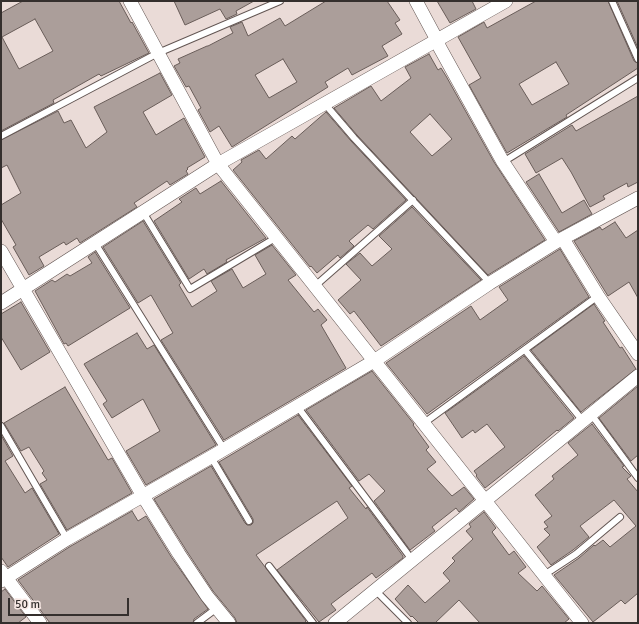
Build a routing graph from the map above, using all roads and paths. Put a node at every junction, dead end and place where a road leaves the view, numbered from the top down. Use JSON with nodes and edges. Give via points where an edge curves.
{"nodes":[{"id":1,"x":130,"y":1,"type":"edge"},
{"id":2,"x":280,"y":1,"type":"edge"},
{"id":3,"x":416,"y":1,"type":"edge"},
{"id":4,"x":506,"y":1,"type":"edge"},
{"id":5,"x":612,"y":1,"type":"edge"},
{"id":6,"x":265,"y":4,"type":"edge"},
{"id":7,"x":437,"y":40,"type":"junction"},
{"id":8,"x":158,"y":53,"type":"junction"},
{"id":9,"x":638,"y":59,"type":"edge"},
{"id":10,"x":638,"y":78,"type":"edge"},
{"id":11,"x":325,"y":104,"type":"junction"},
{"id":12,"x":1,"y":136,"type":"edge"},
{"id":13,"x":503,"y":162,"type":"junction"},
{"id":14,"x":218,"y":164,"type":"junction"},
{"id":15,"x":638,"y":198,"type":"edge"},
{"id":16,"x":413,"y":200,"type":"junction"},
{"id":17,"x":143,"y":212,"type":"junction"},
{"id":18,"x":276,"y":237,"type":"junction"},
{"id":19,"x":559,"y":240,"type":"junction"},
{"id":20,"x":95,"y":242,"type":"junction"},
{"id":21,"x":1,"y":251,"type":"edge"},
{"id":22,"x":490,"y":283,"type":"junction"},
{"id":23,"x":315,"y":286,"type":"junction"},
{"id":24,"x":23,"y":288,"type":"junction"},
{"id":25,"x":598,"y":296,"type":"junction"},
{"id":26,"x":1,"y":303,"type":"edge"},
{"id":27,"x":524,"y":350,"type":"junction"},
{"id":28,"x":638,"y":354,"type":"edge"},
{"id":29,"x":374,"y":361,"type":"junction"},
{"id":30,"x":638,"y":376,"type":"edge"},
{"id":31,"x":297,"y":406,"type":"junction"},
{"id":32,"x":587,"y":418,"type":"junction"},
{"id":33,"x":424,"y":423,"type":"junction"},
{"id":34,"x":1,"y":426,"type":"edge"},
{"id":35,"x":224,"y":449,"type":"junction"},
{"id":36,"x":211,"y":457,"type":"junction"},
{"id":37,"x":638,"y":478,"type":"edge"},
{"id":38,"x":143,"y":496,"type":"junction"},
{"id":39,"x":486,"y":500,"type":"junction"},
{"id":40,"x":620,"y":517,"type":"dead end"},
{"id":41,"x":249,"y":521,"type":"dead end"},
{"id":42,"x":67,"y":539,"type":"junction"},
{"id":43,"x":413,"y":561,"type":"junction"},
{"id":44,"x":270,"y":566,"type":"dead end"},
{"id":45,"x":544,"y":574,"type":"junction"},
{"id":46,"x":3,"y":577,"type":"edge"},
{"id":47,"x":375,"y":590,"type":"junction"},
{"id":48,"x":217,"y":608,"type":"junction"},
{"id":49,"x":40,"y":623,"type":"edge"},
{"id":50,"x":197,"y":623,"type":"edge"},
{"id":51,"x":229,"y":623,"type":"edge"},
{"id":52,"x":313,"y":623,"type":"edge"},
{"id":53,"x":335,"y":623,"type":"edge"},
{"id":54,"x":408,"y":623,"type":"edge"},
{"id":55,"x":582,"y":623,"type":"edge"}],
"edges":[{"from":1,"to":8,"type":"street"},
{"from":2,"to":6,"type":"lane"},
{"from":3,"to":7,"type":"street"},
{"from":4,"to":7,"type":"street"},
{"from":5,"to":9,"type":"lane"},
{"from":6,"to":8,"type":"lane"},
{"from":7,"to":11,"type":"street"},
{"from":7,"to":13,"type":"street"},
{"from":8,"to":12,"type":"lane"},
{"from":8,"to":14,"type":"street"},
{"from":10,"to":13,"type":"lane"},
{"from":11,"to":14,"type":"street"},
{"from":11,"to":16,"type":"lane"},
{"from":13,"to":19,"type":"street"},
{"from":14,"to":17,"type":"street"},
{"from":14,"to":18,"type":"street"},
{"from":15,"to":19,"type":"street"},
{"from":16,"to":22,"type":"lane"},
{"from":16,"to":23,"type":"lane"},
{"from":17,"to":18,"type":"lane","via":[[190,289]]},
{"from":17,"to":20,"type":"street"},
{"from":18,"to":23,"type":"street"},
{"from":19,"to":22,"type":"street"},
{"from":19,"to":25,"type":"street"},
{"from":20,"to":24,"type":"street"},
{"from":20,"to":35,"type":"lane"},
{"from":21,"to":24,"type":"street"},
{"from":22,"to":29,"type":"street"},
{"from":23,"to":29,"type":"street"},
{"from":24,"to":26,"type":"street"},
{"from":24,"to":38,"type":"street"},
{"from":25,"to":27,"type":"lane"},
{"from":25,"to":28,"type":"street"},
{"from":27,"to":32,"type":"lane"},
{"from":27,"to":33,"type":"lane"},
{"from":29,"to":31,"type":"street"},
{"from":29,"to":33,"type":"street"},
{"from":30,"to":32,"type":"street"},
{"from":31,"to":35,"type":"street"},
{"from":31,"to":43,"type":"lane"},
{"from":32,"to":37,"type":"lane"},
{"from":32,"to":39,"type":"street"},
{"from":33,"to":39,"type":"street"},
{"from":34,"to":42,"type":"lane"},
{"from":35,"to":36,"type":"street"},
{"from":36,"to":38,"type":"street"},
{"from":36,"to":41,"type":"lane"},
{"from":38,"to":42,"type":"street"},
{"from":38,"to":48,"type":"street","via":[[193,577]]},
{"from":39,"to":43,"type":"street"},
{"from":39,"to":45,"type":"street"},
{"from":40,"to":45,"type":"lane","via":[[576,554]]},
{"from":42,"to":46,"type":"street"},
{"from":43,"to":47,"type":"street"},
{"from":44,"to":52,"type":"lane"},
{"from":45,"to":55,"type":"street"},
{"from":46,"to":49,"type":"street"},
{"from":47,"to":53,"type":"street"},
{"from":47,"to":54,"type":"lane"},
{"from":48,"to":50,"type":"lane"},
{"from":48,"to":51,"type":"street"}]}
